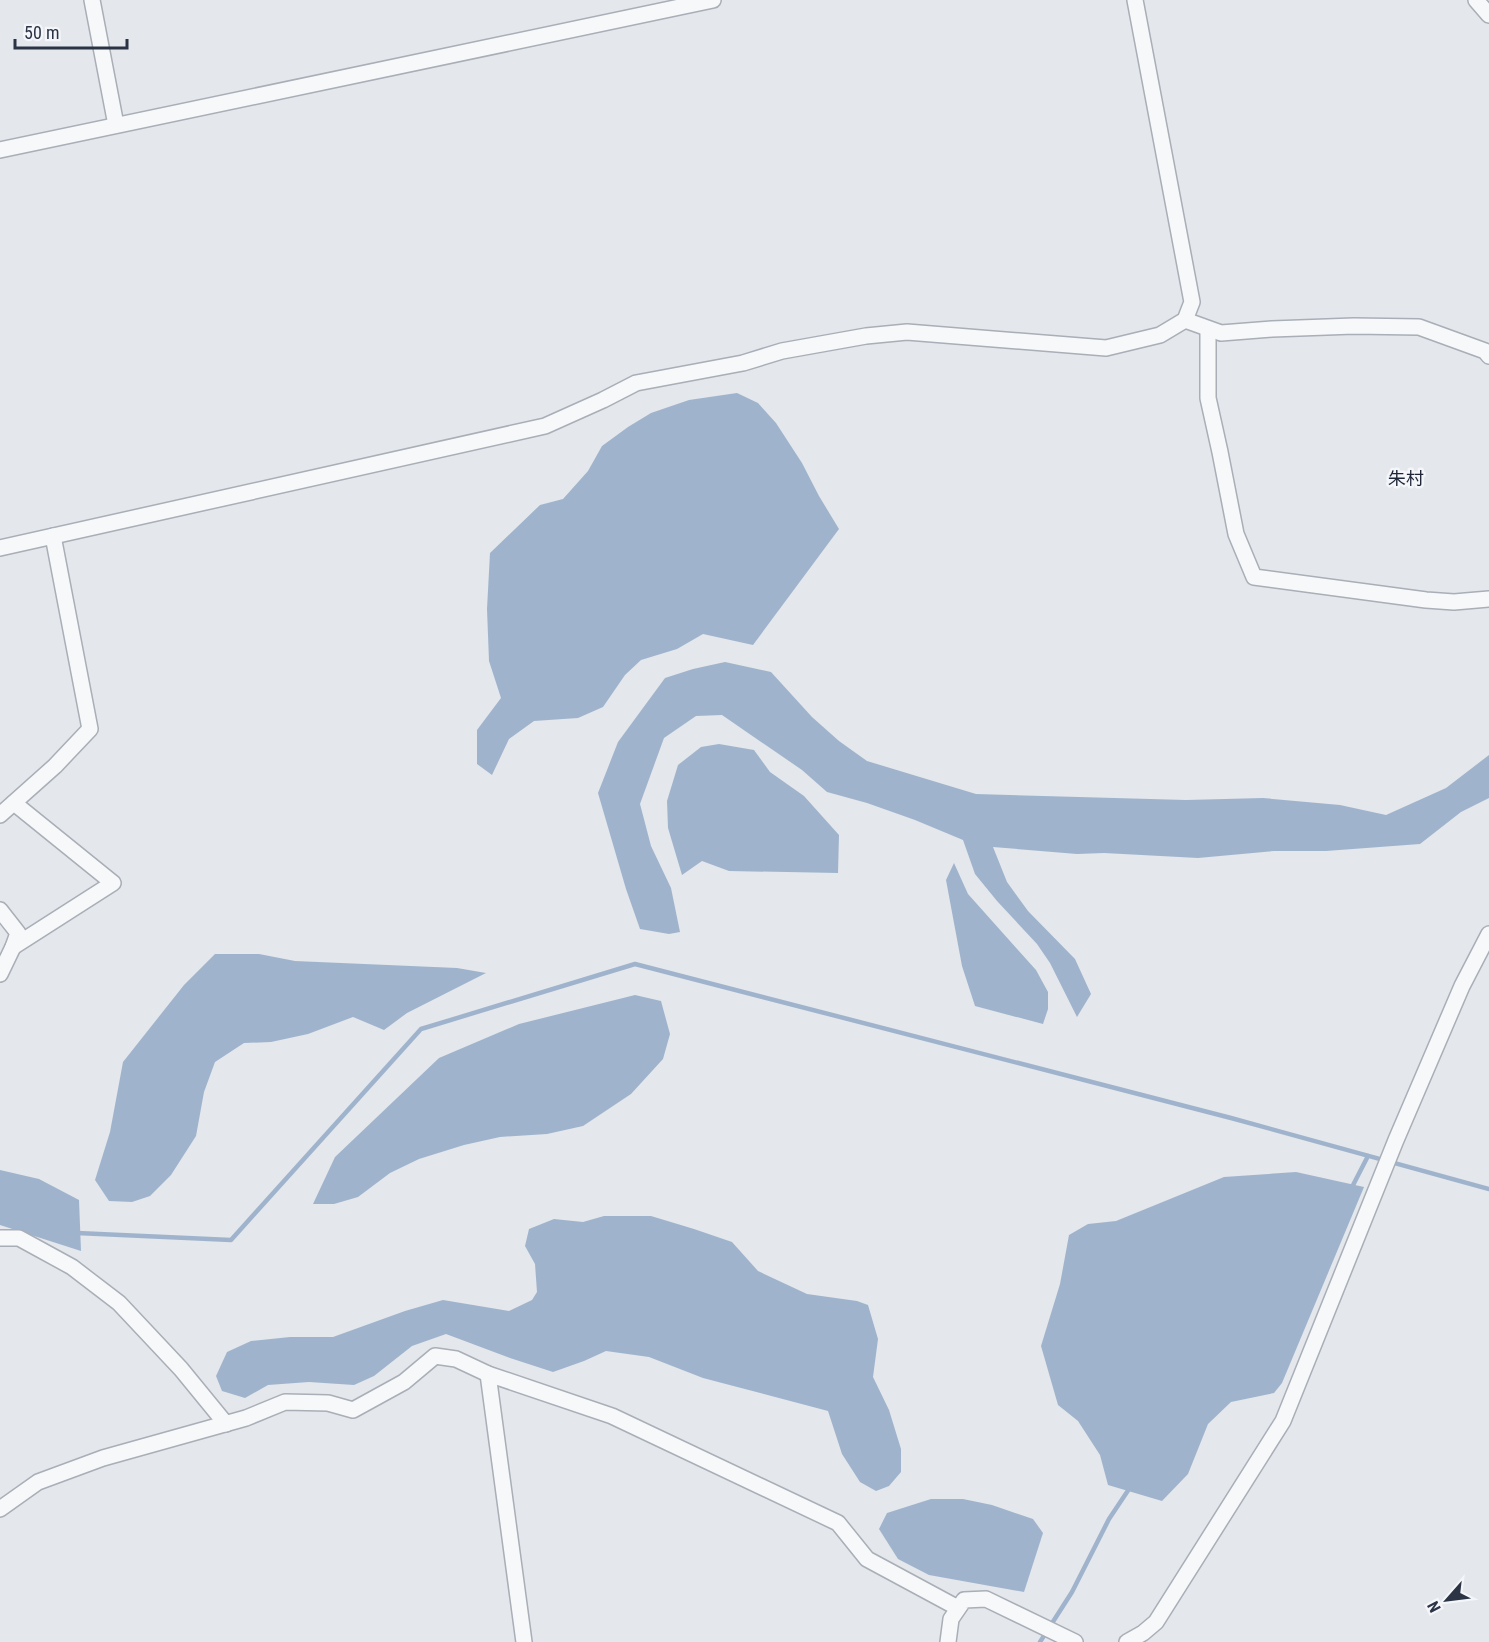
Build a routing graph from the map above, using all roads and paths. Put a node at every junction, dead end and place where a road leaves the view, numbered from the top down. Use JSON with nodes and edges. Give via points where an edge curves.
{"nodes":[{"id":1,"x":92,"y":0,"type":"edge"},
{"id":2,"x":713,"y":0,"type":"edge"},
{"id":3,"x":1135,"y":0,"type":"edge"},
{"id":4,"x":1476,"y":0,"type":"edge"},
{"id":5,"x":1489,"y":15,"type":"edge"},
{"id":6,"x":116,"y":125,"type":"junction"},
{"id":7,"x":0,"y":150,"type":"edge"},
{"id":8,"x":1185,"y":320,"type":"junction"},
{"id":9,"x":1208,"y":328,"type":"junction"},
{"id":10,"x":1489,"y":356,"type":"edge"},
{"id":11,"x":53,"y":536,"type":"junction"},
{"id":12,"x":0,"y":548,"type":"edge"},
{"id":13,"x":1489,"y":599,"type":"edge"},
{"id":14,"x":14,"y":803,"type":"junction"},
{"id":15,"x":0,"y":815,"type":"edge"},
{"id":16,"x":0,"y":910,"type":"edge"},
{"id":17,"x":1489,"y":934,"type":"edge"},
{"id":18,"x":13,"y":947,"type":"junction"},
{"id":19,"x":0,"y":974,"type":"edge"},
{"id":20,"x":0,"y":1238,"type":"edge"},
{"id":21,"x":488,"y":1374,"type":"junction"},
{"id":22,"x":226,"y":1424,"type":"junction"},
{"id":23,"x":0,"y":1509,"type":"edge"},
{"id":24,"x":958,"y":1608,"type":"junction"},
{"id":25,"x":524,"y":1642,"type":"edge"},
{"id":26,"x":948,"y":1642,"type":"edge"},
{"id":27,"x":1075,"y":1642,"type":"edge"},
{"id":28,"x":1127,"y":1642,"type":"edge"}],
"edges":[{"from":1,"to":6,"type":"street"},
{"from":2,"to":6,"type":"street"},
{"from":3,"to":8,"type":"street","via":[[1192,302]]},
{"from":4,"to":5,"type":"street"},
{"from":6,"to":7,"type":"street"},
{"from":8,"to":9,"type":"street"},
{"from":8,"to":11,"type":"street","via":[[1160,335],[1106,348],[907,332],[782,351],[743,363],[636,383],[545,426]]},
{"from":9,"to":10,"type":"street","via":[[1221,333],[1419,327],[1485,351]]},
{"from":9,"to":13,"type":"street","via":[[1208,398],[1236,534],[1254,577],[1426,600]]},
{"from":11,"to":12,"type":"street"},
{"from":11,"to":14,"type":"street","via":[[90,729]]},
{"from":14,"to":15,"type":"street"},
{"from":14,"to":18,"type":"street","via":[[113,883]]},
{"from":16,"to":18,"type":"street","via":[[18,933]]},
{"from":17,"to":28,"type":"street","via":[[1462,986],[1392,1151],[1283,1421],[1156,1622]]},
{"from":18,"to":19,"type":"street"},
{"from":20,"to":22,"type":"street","via":[[19,1238],[72,1267],[119,1303]]},
{"from":21,"to":22,"type":"street","via":[[456,1359],[435,1356],[404,1382],[353,1410],[328,1403],[285,1402]]},
{"from":21,"to":24,"type":"street","via":[[612,1416],[838,1524],[867,1559]]},
{"from":21,"to":25,"type":"street"},
{"from":22,"to":23,"type":"street","via":[[103,1458],[38,1482]]},
{"from":24,"to":26,"type":"street","via":[[951,1619]]},
{"from":24,"to":27,"type":"street","via":[[964,1600],[986,1599]]}]}
